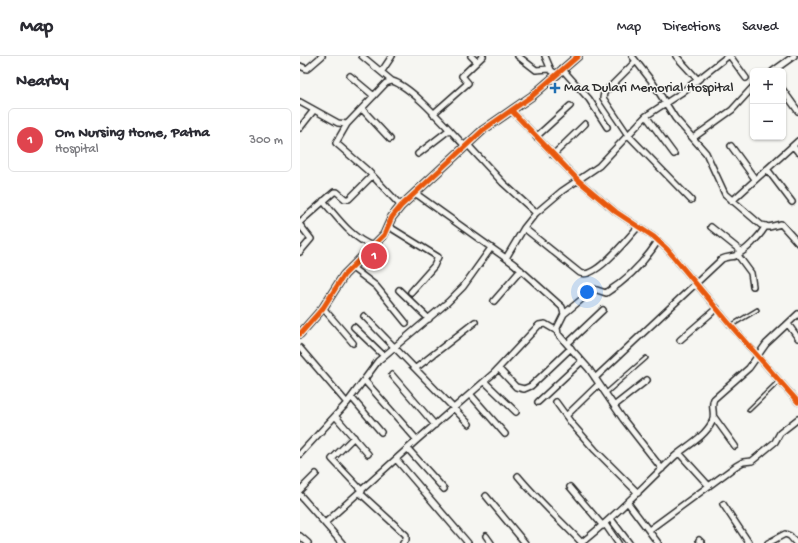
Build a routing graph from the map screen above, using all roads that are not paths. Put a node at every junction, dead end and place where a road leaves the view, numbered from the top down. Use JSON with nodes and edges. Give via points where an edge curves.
{"nodes":[{"id":1,"x":322,"y":56,"type":"edge"},
{"id":2,"x":362,"y":56,"type":"edge"},
{"id":3,"x":392,"y":56,"type":"edge"},
{"id":4,"x":472,"y":56,"type":"edge"},
{"id":5,"x":483,"y":56,"type":"edge"},
{"id":6,"x":518,"y":56,"type":"edge"},
{"id":7,"x":545,"y":56,"type":"edge"},
{"id":8,"x":578,"y":56,"type":"edge"},
{"id":9,"x":632,"y":56,"type":"edge"},
{"id":10,"x":676,"y":56,"type":"edge"},
{"id":11,"x":729,"y":56,"type":"edge"},
{"id":12,"x":794,"y":56,"type":"edge"},
{"id":13,"x":636,"y":61,"type":"junction"},
{"id":14,"x":477,"y":62,"type":"junction"},
{"id":15,"x":300,"y":66,"type":"edge"},
{"id":16,"x":777,"y":68,"type":"edge"},
{"id":17,"x":551,"y":70,"type":"junction"},
{"id":18,"x":382,"y":71,"type":"junction"},
{"id":19,"x":560,"y":72,"type":"junction"},
{"id":20,"x":350,"y":76,"type":"dead end"},
{"id":21,"x":746,"y":78,"type":"dead end"},
{"id":22,"x":392,"y":80,"type":"junction"},
{"id":23,"x":698,"y":80,"type":"junction"},
{"id":24,"x":750,"y":90,"type":"edge"},
{"id":25,"x":786,"y":94,"type":"edge"},
{"id":26,"x":374,"y":96,"type":"junction"},
{"id":27,"x":300,"y":102,"type":"edge"},
{"id":28,"x":665,"y":103,"type":"junction"},
{"id":29,"x":570,"y":106,"type":"dead end"},
{"id":30,"x":362,"y":109,"type":"junction"},
{"id":31,"x":314,"y":110,"type":"junction"},
{"id":32,"x":512,"y":111,"type":"junction"},
{"id":33,"x":798,"y":111,"type":"edge"},
{"id":34,"x":433,"y":114,"type":"junction"},
{"id":35,"x":646,"y":116,"type":"junction"},
{"id":36,"x":347,"y":124,"type":"junction"},
{"id":37,"x":585,"y":124,"type":"dead end"},
{"id":38,"x":607,"y":127,"type":"dead end"},
{"id":39,"x":300,"y":128,"type":"edge"},
{"id":40,"x":449,"y":130,"type":"junction"},
{"id":41,"x":628,"y":135,"type":"junction"},
{"id":42,"x":536,"y":137,"type":"junction"},
{"id":43,"x":693,"y":138,"type":"junction"},
{"id":44,"x":390,"y":139,"type":"dead end"},
{"id":45,"x":798,"y":141,"type":"edge"},
{"id":46,"x":466,"y":145,"type":"junction"},
{"id":47,"x":731,"y":146,"type":"dead end"},
{"id":48,"x":793,"y":146,"type":"junction"},
{"id":49,"x":798,"y":152,"type":"edge"},
{"id":50,"x":418,"y":154,"type":"dead end"},
{"id":51,"x":674,"y":154,"type":"dead end"},
{"id":52,"x":553,"y":155,"type":"junction"},
{"id":53,"x":767,"y":169,"type":"junction"},
{"id":54,"x":372,"y":176,"type":"junction"},
{"id":55,"x":755,"y":179,"type":"junction"},
{"id":56,"x":578,"y":181,"type":"junction"},
{"id":57,"x":415,"y":193,"type":"junction"},
{"id":58,"x":691,"y":200,"type":"dead end"},
{"id":59,"x":323,"y":201,"type":"junction"},
{"id":60,"x":732,"y":201,"type":"junction"},
{"id":61,"x":792,"y":202,"type":"dead end"},
{"id":62,"x":401,"y":206,"type":"junction"},
{"id":63,"x":536,"y":213,"type":"junction"},
{"id":64,"x":300,"y":222,"type":"edge"},
{"id":65,"x":300,"y":225,"type":"edge"},
{"id":66,"x":388,"y":226,"type":"junction"},
{"id":67,"x":766,"y":226,"type":"junction"},
{"id":68,"x":638,"y":227,"type":"junction"},
{"id":69,"x":712,"y":227,"type":"dead end"},
{"id":70,"x":524,"y":228,"type":"junction"},
{"id":71,"x":658,"y":241,"type":"junction"},
{"id":72,"x":798,"y":243,"type":"edge"},
{"id":73,"x":373,"y":246,"type":"junction"},
{"id":74,"x":491,"y":248,"type":"junction"},
{"id":75,"x":300,"y":252,"type":"edge"},
{"id":76,"x":739,"y":253,"type":"junction"},
{"id":77,"x":506,"y":258,"type":"junction"},
{"id":78,"x":351,"y":268,"type":"junction"},
{"id":79,"x":521,"y":270,"type":"junction"},
{"id":80,"x":696,"y":282,"type":"junction"},
{"id":81,"x":753,"y":286,"type":"dead end"},
{"id":82,"x":399,"y":290,"type":"dead end"},
{"id":83,"x":411,"y":292,"type":"dead end"},
{"id":84,"x":494,"y":301,"type":"dead end"},
{"id":85,"x":323,"y":308,"type":"junction"},
{"id":86,"x":716,"y":308,"type":"junction"},
{"id":87,"x":603,"y":310,"type":"dead end"},
{"id":88,"x":757,"y":310,"type":"dead end"},
{"id":89,"x":564,"y":314,"type":"junction"},
{"id":90,"x":798,"y":314,"type":"edge"},
{"id":91,"x":364,"y":316,"type":"dead end"},
{"id":92,"x":429,"y":319,"type":"junction"},
{"id":93,"x":475,"y":322,"type":"dead end"},
{"id":94,"x":406,"y":323,"type":"dead end"},
{"id":95,"x":788,"y":324,"type":"junction"},
{"id":96,"x":731,"y":326,"type":"junction"},
{"id":97,"x":354,"y":327,"type":"dead end"},
{"id":98,"x":301,"y":331,"type":"edge"},
{"id":99,"x":557,"y":331,"type":"junction"},
{"id":100,"x":798,"y":338,"type":"edge"},
{"id":101,"x":680,"y":340,"type":"dead end"},
{"id":102,"x":354,"y":343,"type":"dead end"},
{"id":103,"x":395,"y":346,"type":"junction"},
{"id":104,"x":569,"y":346,"type":"junction"},
{"id":105,"x":300,"y":348,"type":"edge"},
{"id":106,"x":383,"y":355,"type":"junction"},
{"id":107,"x":758,"y":356,"type":"junction"},
{"id":108,"x":646,"y":358,"type":"dead end"},
{"id":109,"x":582,"y":361,"type":"junction"},
{"id":110,"x":416,"y":368,"type":"junction"},
{"id":111,"x":499,"y":369,"type":"junction"},
{"id":112,"x":392,"y":375,"type":"dead end"},
{"id":113,"x":595,"y":378,"type":"junction"},
{"id":114,"x":646,"y":380,"type":"dead end"},
{"id":115,"x":365,"y":381,"type":"junction"},
{"id":116,"x":780,"y":381,"type":"junction"},
{"id":117,"x":485,"y":382,"type":"junction"},
{"id":118,"x":599,"y":384,"type":"junction"},
{"id":119,"x":470,"y":394,"type":"junction"},
{"id":120,"x":605,"y":394,"type":"junction"},
{"id":121,"x":352,"y":398,"type":"junction"},
{"id":122,"x":538,"y":402,"type":"dead end"},
{"id":123,"x":556,"y":402,"type":"dead end"},
{"id":124,"x":798,"y":402,"type":"edge"},
{"id":125,"x":348,"y":403,"type":"junction"},
{"id":126,"x":614,"y":406,"type":"junction"},
{"id":127,"x":454,"y":408,"type":"junction"},
{"id":128,"x":749,"y":410,"type":"dead end"},
{"id":129,"x":516,"y":412,"type":"dead end"},
{"id":130,"x":566,"y":416,"type":"junction"},
{"id":131,"x":336,"y":417,"type":"junction"},
{"id":132,"x":714,"y":417,"type":"junction"},
{"id":133,"x":798,"y":419,"type":"edge"},
{"id":134,"x":469,"y":424,"type":"dead end"},
{"id":135,"x":435,"y":425,"type":"junction"},
{"id":136,"x":381,"y":432,"type":"dead end"},
{"id":137,"x":505,"y":434,"type":"dead end"},
{"id":138,"x":354,"y":437,"type":"junction"},
{"id":139,"x":417,"y":440,"type":"junction"},
{"id":140,"x":734,"y":446,"type":"dead end"},
{"id":141,"x":408,"y":448,"type":"junction"},
{"id":142,"x":679,"y":453,"type":"junction"},
{"id":143,"x":300,"y":454,"type":"edge"},
{"id":144,"x":368,"y":454,"type":"dead end"},
{"id":145,"x":396,"y":459,"type":"junction"},
{"id":146,"x":662,"y":469,"type":"junction"},
{"id":147,"x":316,"y":474,"type":"dead end"},
{"id":148,"x":518,"y":476,"type":"dead end"},
{"id":149,"x":708,"y":486,"type":"junction"},
{"id":150,"x":570,"y":487,"type":"dead end"},
{"id":151,"x":444,"y":489,"type":"dead end"},
{"id":152,"x":300,"y":490,"type":"edge"},
{"id":153,"x":361,"y":492,"type":"junction"},
{"id":154,"x":638,"y":494,"type":"junction"},
{"id":155,"x":300,"y":495,"type":"edge"},
{"id":156,"x":486,"y":496,"type":"dead end"},
{"id":157,"x":628,"y":503,"type":"junction"},
{"id":158,"x":723,"y":504,"type":"dead end"},
{"id":159,"x":611,"y":519,"type":"junction"},
{"id":160,"x":325,"y":523,"type":"junction"},
{"id":161,"x":604,"y":525,"type":"junction"},
{"id":162,"x":649,"y":530,"type":"junction"},
{"id":163,"x":300,"y":536,"type":"edge"},
{"id":164,"x":486,"y":536,"type":"dead end"},
{"id":165,"x":308,"y":543,"type":"edge"},
{"id":166,"x":342,"y":543,"type":"edge"},
{"id":167,"x":403,"y":543,"type":"edge"},
{"id":168,"x":468,"y":543,"type":"edge"},
{"id":169,"x":491,"y":543,"type":"edge"},
{"id":170,"x":525,"y":543,"type":"edge"},
{"id":171,"x":582,"y":543,"type":"edge"},
{"id":172,"x":618,"y":543,"type":"edge"},
{"id":173,"x":629,"y":543,"type":"edge"},
{"id":174,"x":658,"y":543,"type":"edge"},
{"id":175,"x":749,"y":543,"type":"edge"},
{"id":176,"x":768,"y":543,"type":"edge"},
{"id":177,"x":796,"y":543,"type":"edge"}],
"edges":[{"from":1,"to":15,"type":"street","via":[[307,69]]},
{"from":2,"to":18,"type":"street"},
{"from":3,"to":18,"type":"street"},
{"from":4,"to":14,"type":"street"},
{"from":5,"to":14,"type":"street"},
{"from":6,"to":17,"type":"street","via":[[536,70]]},
{"from":7,"to":17,"type":"street"},
{"from":8,"to":19,"type":"street"},
{"from":9,"to":13,"type":"street"},
{"from":10,"to":23,"type":"street"},
{"from":11,"to":21,"type":"street"},
{"from":11,"to":23,"type":"street"},
{"from":12,"to":16,"type":"street"},
{"from":13,"to":28,"type":"street","via":[[653,82]]},
{"from":13,"to":41,"type":"street","via":[[603,95]]},
{"from":14,"to":34,"type":"street","via":[[462,76],[468,83]]},
{"from":17,"to":19,"type":"street"},
{"from":18,"to":22,"type":"street"},
{"from":19,"to":32,"type":"street"},
{"from":19,"to":38,"type":"street","via":[[589,99]]},
{"from":20,"to":26,"type":"street"},
{"from":22,"to":26,"type":"street"},
{"from":22,"to":34,"type":"street","via":[[405,87]]},
{"from":23,"to":28,"type":"street"},
{"from":24,"to":43,"type":"street","via":[[732,110]]},
{"from":25,"to":33,"type":"street"},
{"from":26,"to":30,"type":"street"},
{"from":27,"to":31,"type":"street"},
{"from":28,"to":35,"type":"street"},
{"from":28,"to":43,"type":"street"},
{"from":29,"to":42,"type":"street"},
{"from":30,"to":36,"type":"street"},
{"from":30,"to":44,"type":"street"},
{"from":31,"to":36,"type":"street","via":[[338,123]]},
{"from":31,"to":39,"type":"street"},
{"from":32,"to":42,"type":"street"},
{"from":32,"to":46,"type":"street","via":[[490,124]]},
{"from":34,"to":40,"type":"street"},
{"from":35,"to":41,"type":"street"},
{"from":35,"to":51,"type":"street"},
{"from":36,"to":54,"type":"street","via":[[336,143]]},
{"from":37,"to":52,"type":"street"},
{"from":40,"to":46,"type":"street"},
{"from":40,"to":50,"type":"street"},
{"from":41,"to":56,"type":"street","via":[[602,162]]},
{"from":41,"to":58,"type":"street"},
{"from":42,"to":52,"type":"street"},
{"from":43,"to":60,"type":"street","via":[[710,158],[723,190]]},
{"from":45,"to":48,"type":"street"},
{"from":46,"to":57,"type":"street"},
{"from":46,"to":63,"type":"street"},
{"from":47,"to":55,"type":"street"},
{"from":48,"to":49,"type":"street"},
{"from":48,"to":53,"type":"street"},
{"from":52,"to":56,"type":"street"},
{"from":53,"to":55,"type":"street"},
{"from":53,"to":61,"type":"street"},
{"from":54,"to":59,"type":"street","via":[[349,198],[345,199],[336,192]]},
{"from":54,"to":62,"type":"street"},
{"from":55,"to":60,"type":"street"},
{"from":56,"to":63,"type":"street"},
{"from":56,"to":68,"type":"street"},
{"from":57,"to":62,"type":"street"},
{"from":57,"to":74,"type":"street"},
{"from":59,"to":64,"type":"street"},
{"from":59,"to":73,"type":"street","via":[[353,234],[364,243]]},
{"from":60,"to":67,"type":"street","via":[[757,222]]},
{"from":62,"to":66,"type":"street"},
{"from":63,"to":70,"type":"street"},
{"from":65,"to":75,"type":"street","via":[[311,239]]},
{"from":66,"to":73,"type":"street","via":[[384,235]]},
{"from":66,"to":83,"type":"street","via":[[438,257],[434,266]]},
{"from":67,"to":72,"type":"street","via":[[781,224]]},
{"from":67,"to":76,"type":"street","via":[[757,238]]},
{"from":68,"to":70,"type":"street","via":[[604,262],[586,275],[580,273]]},
{"from":68,"to":71,"type":"street"},
{"from":69,"to":76,"type":"street"},
{"from":70,"to":77,"type":"street"},
{"from":71,"to":80,"type":"street"},
{"from":71,"to":89,"type":"street","via":[[644,262],[616,286],[604,293],[594,288]]},
{"from":73,"to":78,"type":"street"},
{"from":74,"to":77,"type":"street"},
{"from":74,"to":92,"type":"street","via":[[462,287]]},
{"from":76,"to":80,"type":"street","via":[[722,259]]},
{"from":76,"to":81,"type":"street","via":[[751,273]]},
{"from":77,"to":79,"type":"street"},
{"from":78,"to":85,"type":"street","via":[[338,283]]},
{"from":78,"to":94,"type":"street","via":[[376,286]]},
{"from":79,"to":84,"type":"street"},
{"from":79,"to":89,"type":"street","via":[[558,303]]},
{"from":80,"to":86,"type":"street"},
{"from":80,"to":113,"type":"street"},
{"from":82,"to":92,"type":"street"},
{"from":85,"to":98,"type":"street"},
{"from":85,"to":102,"type":"street"},
{"from":86,"to":96,"type":"street"},
{"from":86,"to":101,"type":"street"},
{"from":87,"to":104,"type":"street"},
{"from":88,"to":96,"type":"lane"},
{"from":89,"to":99,"type":"street"},
{"from":90,"to":95,"type":"street"},
{"from":91,"to":103,"type":"street"},
{"from":92,"to":103,"type":"street"},
{"from":93,"to":110,"type":"street"},
{"from":95,"to":100,"type":"street"},
{"from":95,"to":107,"type":"street","via":[[766,344]]},
{"from":96,"to":107,"type":"street"},
{"from":97,"to":106,"type":"street"},
{"from":99,"to":104,"type":"street"},
{"from":99,"to":111,"type":"street","via":[[542,324]]},
{"from":103,"to":106,"type":"street"},
{"from":103,"to":110,"type":"street"},
{"from":104,"to":109,"type":"street"},
{"from":104,"to":111,"type":"street","via":[[531,386],[524,389],[516,387]]},
{"from":105,"to":125,"type":"street"},
{"from":106,"to":115,"type":"street"},
{"from":107,"to":116,"type":"street"},
{"from":107,"to":132,"type":"street","via":[[749,368],[714,399]]},
{"from":108,"to":120,"type":"lane"},
{"from":109,"to":113,"type":"street"},
{"from":109,"to":122,"type":"street"},
{"from":110,"to":127,"type":"street"},
{"from":111,"to":117,"type":"street"},
{"from":112,"to":135,"type":"street"},
{"from":113,"to":118,"type":"street"},
{"from":114,"to":126,"type":"street"},
{"from":115,"to":121,"type":"street"},
{"from":115,"to":139,"type":"street"},
{"from":116,"to":124,"type":"street"},
{"from":116,"to":128,"type":"lane"},
{"from":117,"to":119,"type":"street"},
{"from":117,"to":129,"type":"street"},
{"from":118,"to":120,"type":"street"},
{"from":118,"to":130,"type":"street"},
{"from":119,"to":127,"type":"street"},
{"from":119,"to":137,"type":"street"},
{"from":120,"to":126,"type":"street"},
{"from":121,"to":125,"type":"street"},
{"from":121,"to":136,"type":"street"},
{"from":123,"to":130,"type":"street"},
{"from":125,"to":131,"type":"street"},
{"from":126,"to":146,"type":"street"},
{"from":127,"to":134,"type":"street"},
{"from":127,"to":135,"type":"street"},
{"from":130,"to":154,"type":"street"},
{"from":131,"to":138,"type":"street"},
{"from":131,"to":143,"type":"street"},
{"from":132,"to":140,"type":"street"},
{"from":132,"to":142,"type":"street","via":[[706,430]]},
{"from":133,"to":149,"type":"street","via":[[752,461],[740,463]]},
{"from":135,"to":139,"type":"street"},
{"from":138,"to":144,"type":"street"},
{"from":138,"to":153,"type":"street","via":[[332,459]]},
{"from":139,"to":141,"type":"street"},
{"from":141,"to":145,"type":"street"},
{"from":141,"to":151,"type":"street"},
{"from":142,"to":146,"type":"street"},
{"from":142,"to":149,"type":"street"},
{"from":145,"to":153,"type":"street"},
{"from":145,"to":168,"type":"street"},
{"from":146,"to":154,"type":"street"},
{"from":147,"to":152,"type":"street"},
{"from":148,"to":171,"type":"street","via":[[541,503]]},
{"from":149,"to":162,"type":"street"},
{"from":150,"to":161,"type":"street"},
{"from":153,"to":160,"type":"street"},
{"from":153,"to":167,"type":"street","via":[[406,535]]},
{"from":154,"to":157,"type":"street"},
{"from":155,"to":160,"type":"street"},
{"from":156,"to":170,"type":"street"},
{"from":157,"to":159,"type":"street"},
{"from":157,"to":162,"type":"street"},
{"from":158,"to":175,"type":"street"},
{"from":159,"to":161,"type":"street"},
{"from":159,"to":173,"type":"street"},
{"from":160,"to":166,"type":"street"},
{"from":161,"to":171,"type":"street"},
{"from":161,"to":172,"type":"street"},
{"from":162,"to":174,"type":"street"},
{"from":163,"to":165,"type":"street"},
{"from":164,"to":169,"type":"street"},
{"from":176,"to":177,"type":"street","via":[[785,534]]}]}
